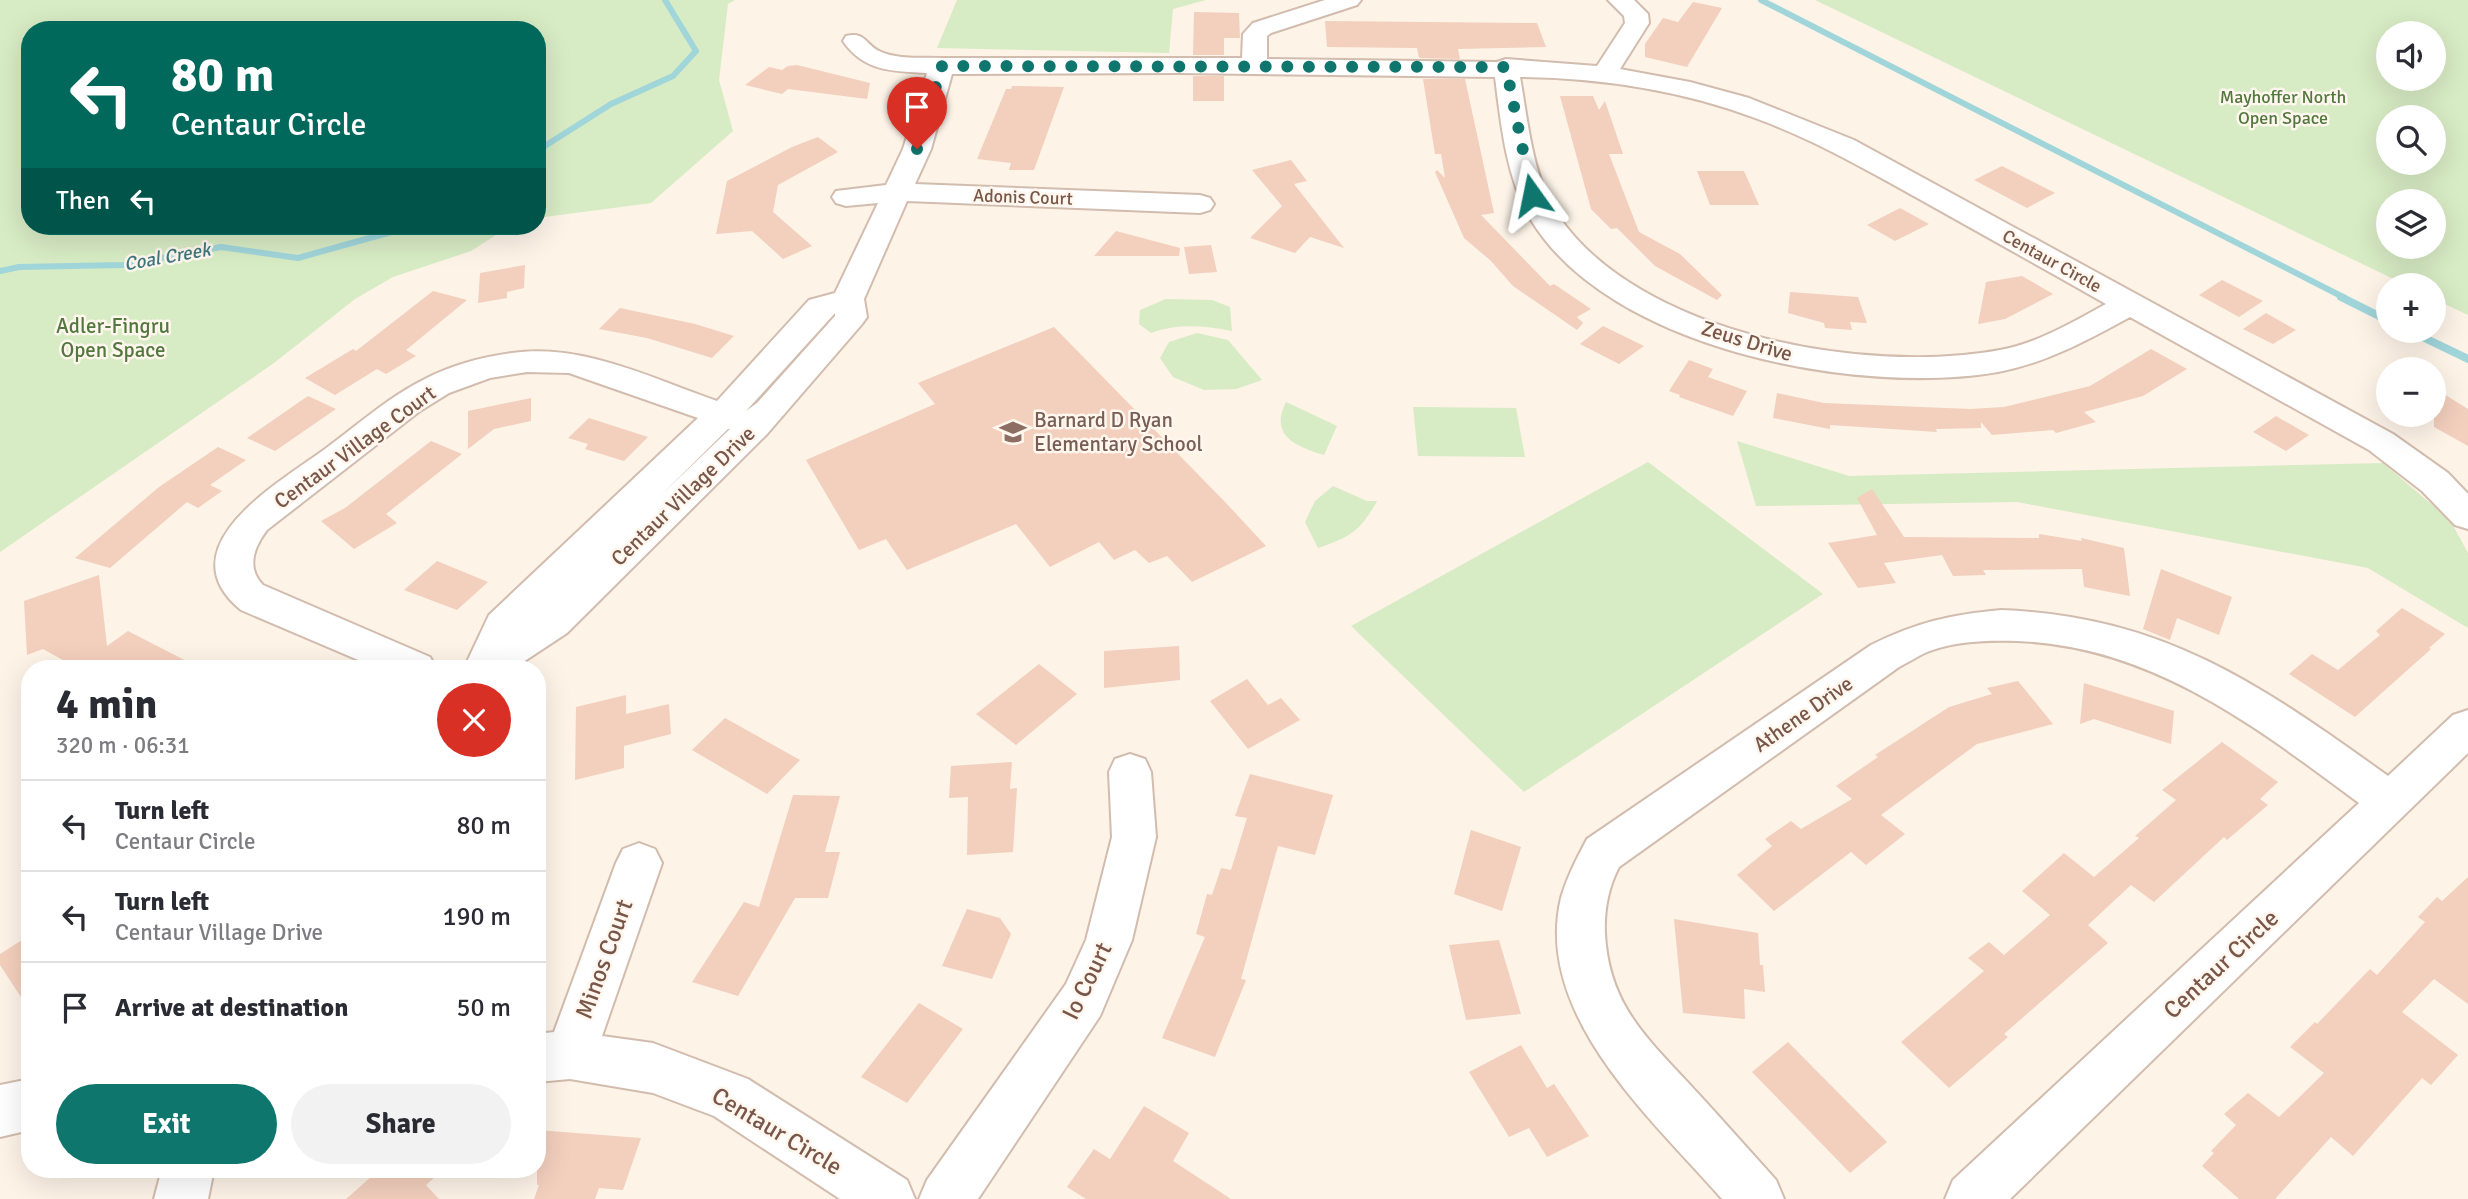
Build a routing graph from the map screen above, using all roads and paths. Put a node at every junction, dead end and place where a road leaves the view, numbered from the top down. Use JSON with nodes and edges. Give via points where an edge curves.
{"nodes":[{"id":1,"x":1349,"y":0,"type":"edge"},
{"id":2,"x":1620,"y":0,"type":"edge"},
{"id":3,"x":855,"y":41,"type":"dead end"},
{"id":4,"x":942,"y":66,"type":"junction"},
{"id":5,"x":1254,"y":66,"type":"junction"},
{"id":6,"x":1506,"y":67,"type":"junction"},
{"id":7,"x":1604,"y":74,"type":"junction"},
{"id":8,"x":899,"y":192,"type":"junction"},
{"id":9,"x":846,"y":197,"type":"dead end"},
{"id":10,"x":1200,"y":204,"type":"dead end"},
{"id":11,"x":848,"y":299,"type":"junction"},
{"id":12,"x":2129,"y":304,"type":"junction"},
{"id":13,"x":721,"y":414,"type":"junction"},
{"id":14,"x":755,"y":426,"type":"junction"},
{"id":15,"x":2468,"y":516,"type":"edge"},
{"id":16,"x":397,"y":660,"type":"edge"},
{"id":17,"x":487,"y":660,"type":"edge"},
{"id":18,"x":495,"y":660,"type":"edge"},
{"id":19,"x":2468,"y":727,"type":"edge"},
{"id":20,"x":1130,"y":772,"type":"dead end"},
{"id":21,"x":2388,"y":800,"type":"junction"},
{"id":22,"x":639,"y":863,"type":"dead end"},
{"id":23,"x":554,"y":1056,"type":"edge"},
{"id":24,"x":21,"y":1106,"type":"edge"},
{"id":25,"x":0,"y":1111,"type":"edge"},
{"id":26,"x":186,"y":1178,"type":"edge"},
{"id":27,"x":181,"y":1199,"type":"edge"},
{"id":28,"x":888,"y":1199,"type":"edge"},
{"id":29,"x":946,"y":1199,"type":"edge"},
{"id":30,"x":1757,"y":1199,"type":"edge"},
{"id":31,"x":1972,"y":1199,"type":"edge"}],
"edges":[{"from":1,"to":5,"type":"street","via":[[1262,28],[1255,34]]},
{"from":2,"to":7,"type":"street","via":[[1636,14],[1637,23]]},
{"from":3,"to":4,"type":"street","name":"Centaur Circle","via":[[869,55],[892,62]]},
{"from":4,"to":5,"type":"street","name":"Centaur Circle"},
{"from":4,"to":8,"type":"street","name":"Centaur Village Drive"},
{"from":5,"to":6,"type":"street","name":"Centaur Circle"},
{"from":6,"to":7,"type":"street","name":"Centaur Circle"},
{"from":6,"to":12,"type":"street","name":"Zeus Drive","via":[[1532,195],[1547,221],[1576,254],[1616,286],[1668,316],[1738,343],[1819,361],[1936,369],[1998,362],[2046,348]]},
{"from":7,"to":12,"type":"street","name":"Centaur Circle","via":[[1763,111],[1844,146]]},
{"from":8,"to":9,"type":"street","name":"Adonis Court"},
{"from":8,"to":10,"type":"street","name":"Adonis Court"},
{"from":8,"to":11,"type":"street","name":"Centaur Village Drive"},
{"from":11,"to":13,"type":"street","name":"Centaur Village Drive","via":[[820,307],[761,376]]},
{"from":11,"to":14,"type":"street","name":"Centaur Village Drive","via":[[851,317]]},
{"from":12,"to":15,"type":"street","name":"Centaur Circle","via":[[2381,442],[2435,482]]},
{"from":13,"to":14,"type":"street","name":"Centaur Village Court"},
{"from":13,"to":16,"type":"street","name":"Centaur Village Court","via":[[573,363],[514,361],[450,380],[412,402],[255,520],[237,548],[234,571],[244,592]]},
{"from":13,"to":17,"type":"street","name":"Centaur Village Drive","via":[[503,626]]},
{"from":14,"to":18,"type":"street","name":"Centaur Village Drive","via":[[553,622]]},
{"from":19,"to":21,"type":"street","name":"Centaur Circle"},
{"from":20,"to":29,"type":"street","name":"Io Court","via":[[1134,837],[1109,940],[1083,1000]]},
{"from":21,"to":30,"type":"street","name":"Athene Drive","via":[[2226,688],[2158,655],[2089,634],[2039,626],[1977,626],[1922,638],[1885,656],[1603,853],[1581,913],[1588,983],[1618,1042]]},
{"from":21,"to":31,"type":"street","name":"Centaur Circle"},
{"from":22,"to":23,"type":"street","name":"Minos Court"},
{"from":23,"to":28,"type":"street","name":"Centaur Circle","via":[[653,1068],[730,1097]]},
{"from":24,"to":25,"type":"street"},
{"from":26,"to":27,"type":"street"}]}
